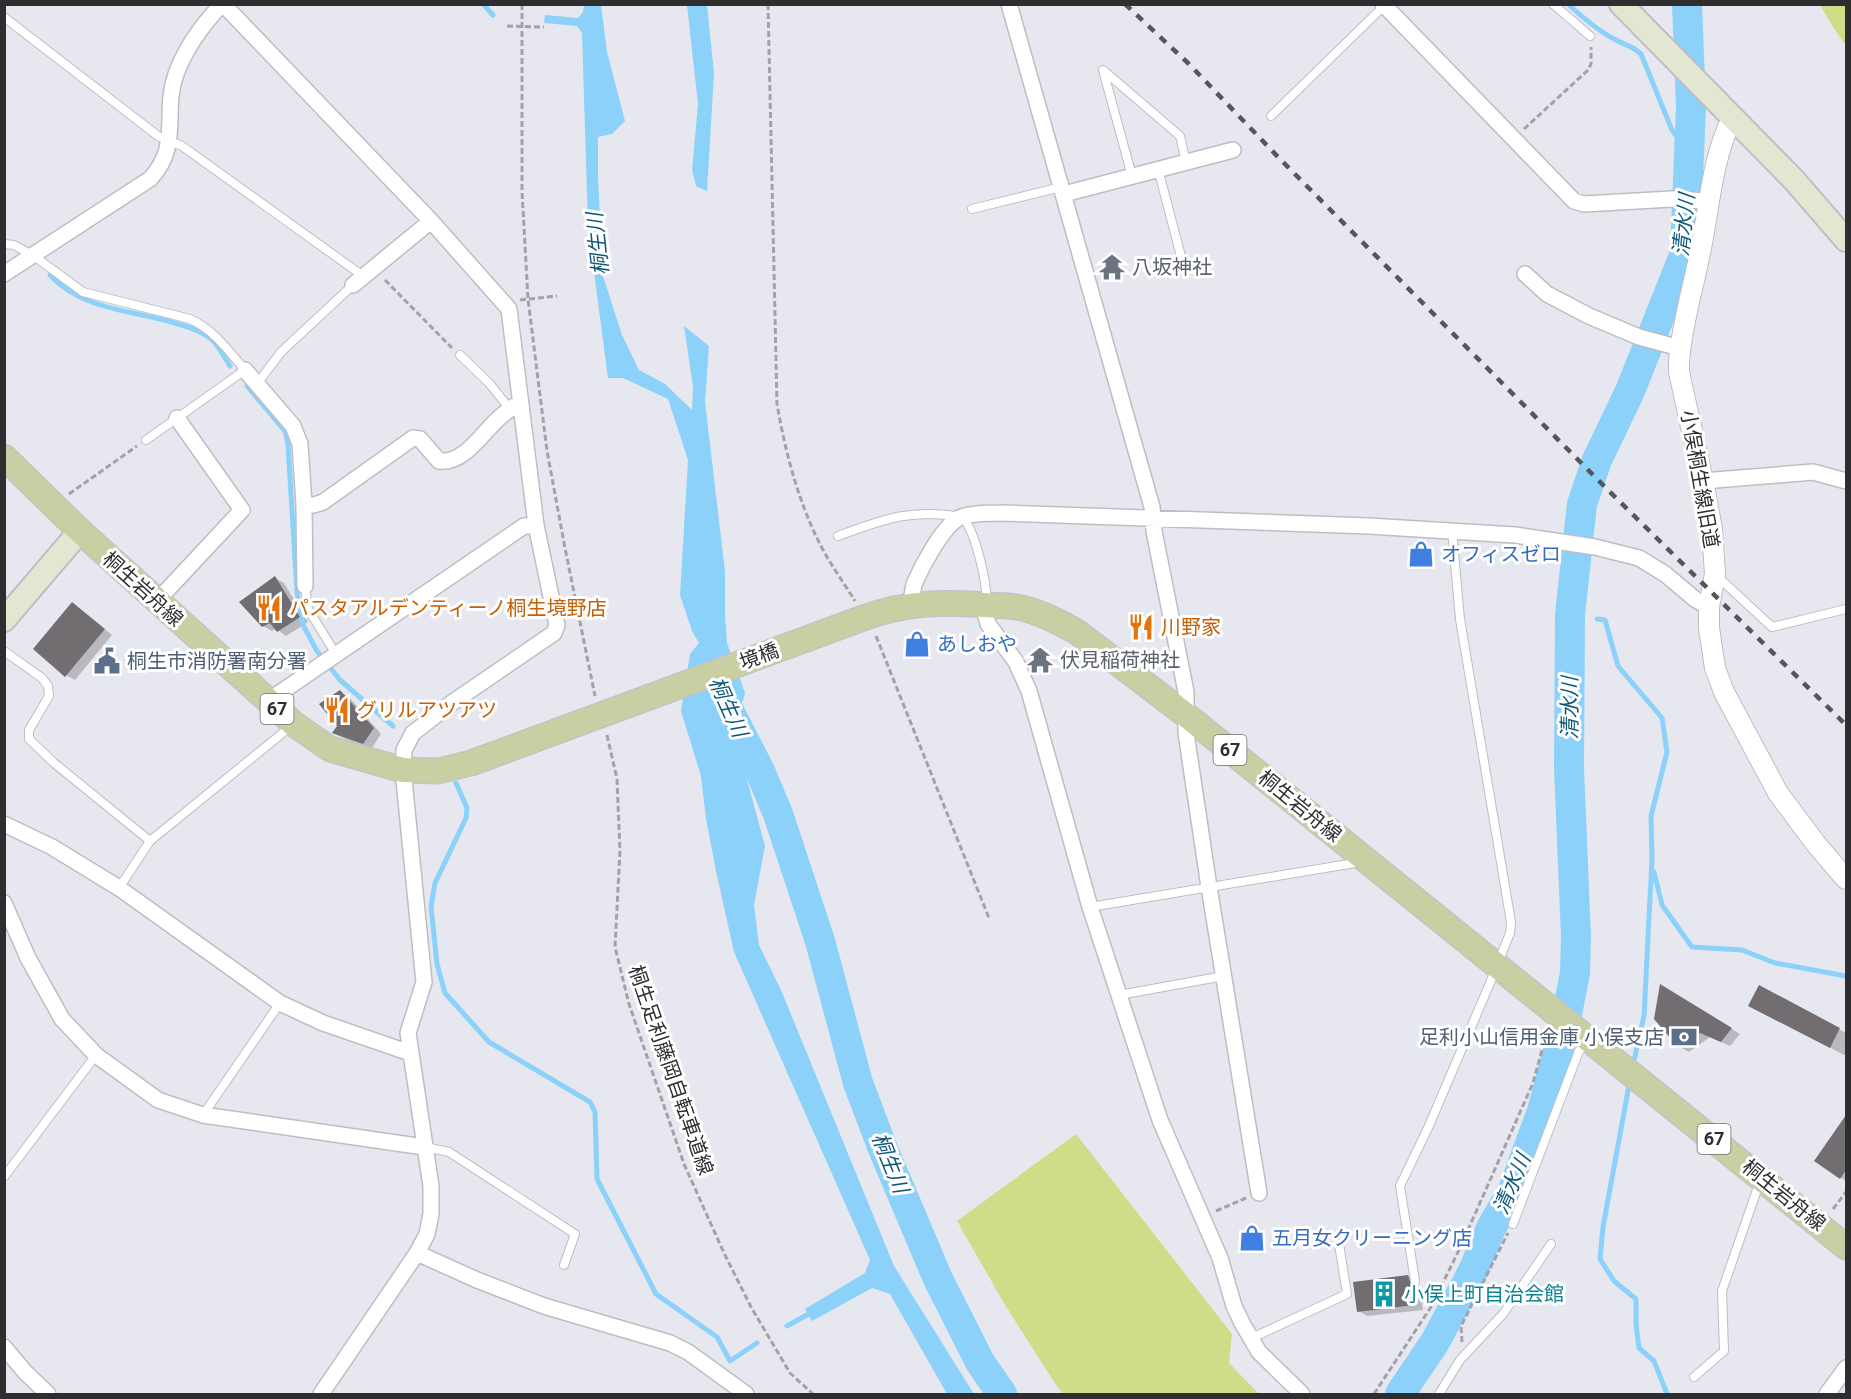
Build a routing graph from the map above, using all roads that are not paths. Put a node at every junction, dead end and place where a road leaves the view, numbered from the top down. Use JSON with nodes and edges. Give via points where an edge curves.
{"nodes":[{"id":1,"x":222,"y":4,"type":"edge"},
{"id":2,"x":1009,"y":4,"type":"edge"},
{"id":3,"x":1553,"y":4,"type":"edge"},
{"id":4,"x":1621,"y":4,"type":"edge"},
{"id":5,"x":1384,"y":5,"type":"edge"},
{"id":6,"x":4,"y":18,"type":"edge"},
{"id":7,"x":1590,"y":36,"type":"road end"},
{"id":8,"x":1271,"y":116,"type":"dead end"},
{"id":9,"x":1732,"y":118,"type":"junction"},
{"id":10,"x":170,"y":142,"type":"junction"},
{"id":11,"x":1233,"y":150,"type":"dead end"},
{"id":12,"x":1186,"y":162,"type":"junction"},
{"id":13,"x":1158,"y":169,"type":"junction"},
{"id":14,"x":1132,"y":176,"type":"junction"},
{"id":15,"x":1062,"y":190,"type":"junction"},
{"id":16,"x":1704,"y":200,"type":"junction"},
{"id":17,"x":972,"y":210,"type":"dead end"},
{"id":18,"x":431,"y":221,"type":"junction"},
{"id":19,"x":1846,"y":240,"type":"edge"},
{"id":20,"x":4,"y":244,"type":"edge"},
{"id":21,"x":34,"y":256,"type":"junction"},
{"id":22,"x":1182,"y":260,"type":"dead end"},
{"id":23,"x":4,"y":274,"type":"edge"},
{"id":24,"x":1525,"y":274,"type":"dead end"},
{"id":25,"x":363,"y":276,"type":"junction"},
{"id":26,"x":1673,"y":347,"type":"junction"},
{"id":27,"x":460,"y":356,"type":"road end"},
{"id":28,"x":244,"y":370,"type":"junction"},
{"id":29,"x":256,"y":386,"type":"junction"},
{"id":30,"x":515,"y":406,"type":"junction"},
{"id":31,"x":177,"y":418,"type":"junction"},
{"id":32,"x":146,"y":440,"type":"road end"},
{"id":33,"x":4,"y":457,"type":"edge"},
{"id":34,"x":1703,"y":481,"type":"junction"},
{"id":35,"x":1846,"y":481,"type":"edge"},
{"id":36,"x":304,"y":505,"type":"junction"},
{"id":37,"x":962,"y":517,"type":"junction"},
{"id":38,"x":1154,"y":519,"type":"junction"},
{"id":39,"x":536,"y":525,"type":"junction"},
{"id":40,"x":80,"y":531,"type":"junction"},
{"id":41,"x":1452,"y":531,"type":"junction"},
{"id":42,"x":838,"y":536,"type":"dead end"},
{"id":43,"x":1715,"y":574,"type":"junction"},
{"id":44,"x":305,"y":586,"type":"joint"},
{"id":45,"x":157,"y":601,"type":"junction"},
{"id":46,"x":911,"y":605,"type":"junction"},
{"id":47,"x":986,"y":605,"type":"junction"},
{"id":48,"x":1709,"y":607,"type":"junction"},
{"id":49,"x":1846,"y":609,"type":"edge"},
{"id":50,"x":4,"y":620,"type":"edge"},
{"id":51,"x":867,"y":620,"type":"joint"},
{"id":52,"x":4,"y":651,"type":"edge"},
{"id":53,"x":336,"y":654,"type":"junction"},
{"id":54,"x":268,"y":701,"type":"junction"},
{"id":55,"x":621,"y":707,"type":"joint"},
{"id":56,"x":1186,"y":715,"type":"junction"},
{"id":57,"x":294,"y":724,"type":"junction"},
{"id":58,"x":403,"y":770,"type":"junction"},
{"id":59,"x":4,"y":825,"type":"edge"},
{"id":60,"x":150,"y":841,"type":"junction"},
{"id":61,"x":1369,"y":861,"type":"junction"},
{"id":62,"x":1846,"y":879,"type":"edge"},
{"id":63,"x":1209,"y":887,"type":"junction"},
{"id":64,"x":119,"y":888,"type":"junction"},
{"id":65,"x":4,"y":903,"type":"edge"},
{"id":66,"x":1090,"y":907,"type":"junction"},
{"id":67,"x":1496,"y":966,"type":"junction"},
{"id":68,"x":1224,"y":976,"type":"junction"},
{"id":69,"x":1119,"y":995,"type":"junction"},
{"id":70,"x":279,"y":1002,"type":"junction"},
{"id":71,"x":1584,"y":1036,"type":"junction"},
{"id":72,"x":410,"y":1053,"type":"junction"},
{"id":73,"x":96,"y":1055,"type":"junction"},
{"id":74,"x":203,"y":1115,"type":"junction"},
{"id":75,"x":424,"y":1146,"type":"junction"},
{"id":76,"x":4,"y":1177,"type":"edge"},
{"id":77,"x":1762,"y":1177,"type":"junction"},
{"id":78,"x":1259,"y":1193,"type":"road end"},
{"id":79,"x":1513,"y":1224,"type":"road end"},
{"id":80,"x":1339,"y":1244,"type":"dead end"},
{"id":81,"x":1551,"y":1244,"type":"dead end"},
{"id":82,"x":1846,"y":1247,"type":"edge"},
{"id":83,"x":417,"y":1253,"type":"junction"},
{"id":84,"x":564,"y":1264,"type":"dead end"},
{"id":85,"x":1415,"y":1281,"type":"dead end"},
{"id":86,"x":1252,"y":1341,"type":"junction"},
{"id":87,"x":4,"y":1347,"type":"edge"},
{"id":88,"x":1846,"y":1368,"type":"edge"},
{"id":89,"x":1694,"y":1377,"type":"dead end"},
{"id":90,"x":48,"y":1395,"type":"edge"},
{"id":91,"x":321,"y":1395,"type":"edge"},
{"id":92,"x":746,"y":1395,"type":"edge"},
{"id":93,"x":1302,"y":1395,"type":"edge"},
{"id":94,"x":1439,"y":1395,"type":"edge"},
{"id":95,"x":1827,"y":1395,"type":"edge"}],
"edges":[{"from":1,"to":10,"type":"street","via":[[175,75]]},
{"from":1,"to":18,"type":"street"},
{"from":2,"to":15,"type":"street"},
{"from":3,"to":7,"type":"lane"},
{"from":4,"to":9,"type":"main road"},
{"from":5,"to":8,"type":"lane"},
{"from":5,"to":16,"type":"street","via":[[1574,201],[1584,204]]},
{"from":6,"to":10,"type":"lane"},
{"from":9,"to":16,"type":"street","name":"小俣桐生線旧道"},
{"from":9,"to":19,"type":"main road"},
{"from":10,"to":21,"type":"street","via":[[160,168],[150,179]]},
{"from":10,"to":25,"type":"lane","via":[[182,146]]},
{"from":11,"to":12,"type":"street"},
{"from":12,"to":13,"type":"street"},
{"from":12,"to":14,"type":"lane","via":[[1180,136],[1103,70]]},
{"from":13,"to":14,"type":"street"},
{"from":13,"to":22,"type":"lane"},
{"from":14,"to":15,"type":"street"},
{"from":15,"to":17,"type":"lane"},
{"from":15,"to":38,"type":"street"},
{"from":16,"to":26,"type":"street","name":"小俣桐生線旧道","via":[[1700,250]]},
{"from":18,"to":25,"type":"street"},
{"from":18,"to":30,"type":"street","via":[[509,309]]},
{"from":20,"to":21,"type":"lane"},
{"from":21,"to":23,"type":"street"},
{"from":21,"to":28,"type":"lane","via":[[83,292],[204,326]]},
{"from":24,"to":26,"type":"street","via":[[1547,294],[1589,316]]},
{"from":25,"to":29,"type":"lane","via":[[281,352]]},
{"from":26,"to":34,"type":"street","name":"小俣桐生線旧道"},
{"from":27,"to":30,"type":"lane"},
{"from":28,"to":29,"type":"street"},
{"from":28,"to":31,"type":"lane"},
{"from":29,"to":36,"type":"street","via":[[292,426],[300,444]]},
{"from":30,"to":36,"type":"street","via":[[473,446],[452,460],[438,461],[420,439],[413,438],[323,502]]},
{"from":30,"to":39,"type":"street"},
{"from":31,"to":32,"type":"lane"},
{"from":31,"to":45,"type":"street","via":[[242,510]]},
{"from":33,"to":40,"type":"main road","name":"桐生岩舟線","number":"67"},
{"from":34,"to":35,"type":"street","via":[[1813,472]]},
{"from":34,"to":43,"type":"street","name":"小俣桐生線旧道"},
{"from":36,"to":44,"type":"street"},
{"from":37,"to":38,"type":"street","via":[[1005,513]]},
{"from":37,"to":42,"type":"lane","via":[[907,514]]},
{"from":37,"to":46,"type":"street","via":[[945,531],[926,561],[915,583]]},
{"from":37,"to":47,"type":"lane","via":[[969,525],[986,582]]},
{"from":38,"to":41,"type":"street"},
{"from":38,"to":56,"type":"street","via":[[1186,692]]},
{"from":39,"to":53,"type":"street","via":[[524,525]]},
{"from":39,"to":58,"type":"street","via":[[557,625],[554,633],[413,733],[404,750]]},
{"from":40,"to":45,"type":"main road","name":"桐生岩舟線","number":"67"},
{"from":40,"to":50,"type":"main road"},
{"from":41,"to":48,"type":"street","via":[[1565,542],[1639,558]]},
{"from":41,"to":67,"type":"lane","via":[[1460,619],[1511,922]]},
{"from":43,"to":48,"type":"street","name":"小俣桐生線旧道"},
{"from":43,"to":49,"type":"lane","via":[[1772,627]]},
{"from":44,"to":53,"type":"lane","via":[[308,609]]},
{"from":45,"to":54,"type":"main road","name":"桐生岩舟線","number":"67"},
{"from":46,"to":47,"type":"main road","name":"桐生岩舟線","number":"67"},
{"from":46,"to":51,"type":"main road","name":"桐生岩舟線","number":"67"},
{"from":47,"to":56,"type":"main road","name":"桐生岩舟線","number":"67","via":[[1020,607],[1077,632]]},
{"from":47,"to":66,"type":"street","via":[[988,624],[1016,662],[1029,691]]},
{"from":48,"to":62,"type":"street","name":"小俣桐生線旧道","via":[[1712,650],[1724,692],[1778,793]]},
{"from":51,"to":55,"type":"main road","name":"境橋","number":"67"},
{"from":52,"to":60,"type":"lane","via":[[42,678],[48,687],[49,696],[28,730],[29,739]]},
{"from":53,"to":54,"type":"street"},
{"from":54,"to":57,"type":"main road","name":"桐生岩舟線","number":"67"},
{"from":55,"to":58,"type":"main road","name":"桐生岩舟線","number":"67","via":[[471,763],[438,771]]},
{"from":56,"to":61,"type":"main road","name":"桐生岩舟線","number":"67"},
{"from":56,"to":63,"type":"street"},
{"from":57,"to":58,"type":"main road","name":"桐生岩舟線","number":"67","via":[[330,749]]},
{"from":57,"to":60,"type":"lane"},
{"from":58,"to":72,"type":"street","via":[[424,982],[408,1033]]},
{"from":59,"to":64,"type":"street","via":[[52,847]]},
{"from":60,"to":64,"type":"lane"},
{"from":61,"to":63,"type":"lane"},
{"from":61,"to":67,"type":"main road","name":"桐生岩舟線","number":"67"},
{"from":63,"to":66,"type":"lane"},
{"from":63,"to":68,"type":"street"},
{"from":64,"to":70,"type":"street"},
{"from":65,"to":73,"type":"street","via":[[62,1020]]},
{"from":66,"to":69,"type":"street"},
{"from":67,"to":71,"type":"main road","name":"桐生岩舟線","number":"67"},
{"from":67,"to":85,"type":"lane","via":[[1400,1186]]},
{"from":68,"to":69,"type":"lane"},
{"from":68,"to":78,"type":"street"},
{"from":69,"to":86,"type":"street","via":[[1160,1120],[1220,1258],[1234,1306]]},
{"from":70,"to":72,"type":"street","via":[[322,1023]]},
{"from":70,"to":74,"type":"lane"},
{"from":71,"to":77,"type":"main road","name":"桐生岩舟線","number":"67"},
{"from":71,"to":79,"type":"lane"},
{"from":72,"to":75,"type":"street"},
{"from":73,"to":74,"type":"street","via":[[158,1100]]},
{"from":73,"to":76,"type":"lane"},
{"from":74,"to":75,"type":"street"},
{"from":75,"to":83,"type":"street","via":[[431,1214]]},
{"from":75,"to":84,"type":"lane","via":[[449,1152],[575,1234]]},
{"from":77,"to":82,"type":"main road","name":"桐生岩舟線","number":"67"},
{"from":77,"to":89,"type":"lane","via":[[1722,1291],[1724,1351]]},
{"from":80,"to":86,"type":"lane","via":[[1347,1294]]},
{"from":81,"to":94,"type":"lane","via":[[1503,1314],[1464,1355]]},
{"from":83,"to":91,"type":"street"},
{"from":83,"to":92,"type":"street","via":[[544,1306],[670,1343]]},
{"from":86,"to":93,"type":"street"},
{"from":87,"to":90,"type":"street"},
{"from":88,"to":95,"type":"street"}]}
